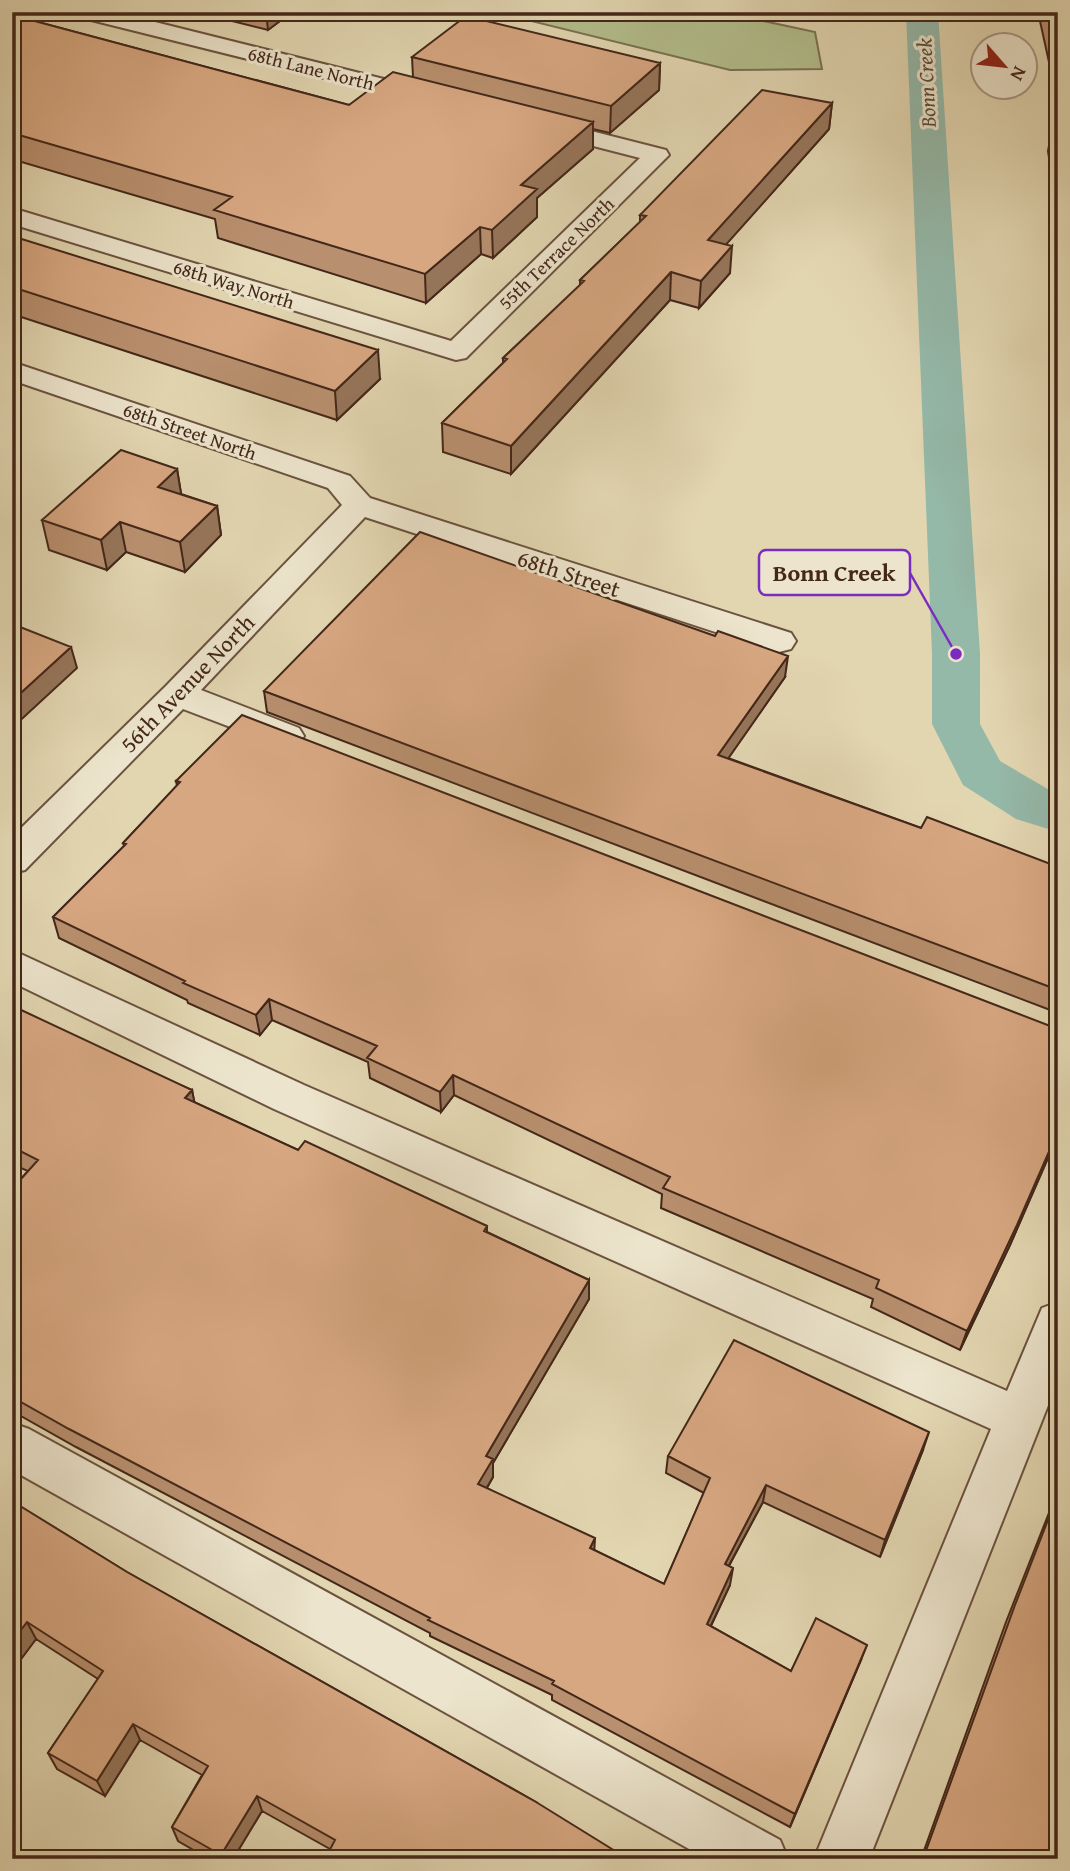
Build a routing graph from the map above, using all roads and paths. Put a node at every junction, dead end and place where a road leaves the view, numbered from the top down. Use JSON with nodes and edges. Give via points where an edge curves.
{"nodes":[{"id":1,"x":87,"y":12,"type":"edge"},
{"id":2,"x":453,"y":104,"type":"edge"},
{"id":3,"x":521,"y":121,"type":"edge"},
{"id":4,"x":12,"y":216,"type":"edge"},
{"id":5,"x":456,"y":352,"type":"joint"},
{"id":6,"x":12,"y":370,"type":"edge"},
{"id":7,"x":359,"y":505,"type":"junction"},
{"id":8,"x":779,"y":641,"type":"dead end"},
{"id":9,"x":178,"y":694,"type":"junction"},
{"id":10,"x":320,"y":749,"type":"edge"},
{"id":11,"x":12,"y":859,"type":"edge"},
{"id":12,"x":12,"y":965,"type":"edge"},
{"id":13,"x":1058,"y":1322,"type":"edge"},
{"id":14,"x":1018,"y":1419,"type":"junction"},
{"id":15,"x":12,"y":1445,"type":"edge"},
{"id":16,"x":761,"y":1859,"type":"edge"},
{"id":17,"x":841,"y":1859,"type":"edge"}],
"edges":[{"from":1,"to":2,"type":"street","name":"68th Lane North"},
{"from":3,"to":5,"type":"street","name":"55th Terrace North","via":[[657,155]]},
{"from":4,"to":5,"type":"street","name":"68th Way North"},
{"from":6,"to":7,"type":"street","name":"68th Street North","via":[[339,482]]},
{"from":7,"to":8,"type":"street","name":"68th Street"},
{"from":7,"to":9,"type":"street","name":"56th Avenue North"},
{"from":9,"to":10,"type":"street"},
{"from":9,"to":11,"type":"street","name":"56th Avenue North"},
{"from":12,"to":14,"type":"street","via":[[289,1097]]},
{"from":13,"to":14,"type":"street"},
{"from":14,"to":17,"type":"street"},
{"from":15,"to":16,"type":"street"}]}
